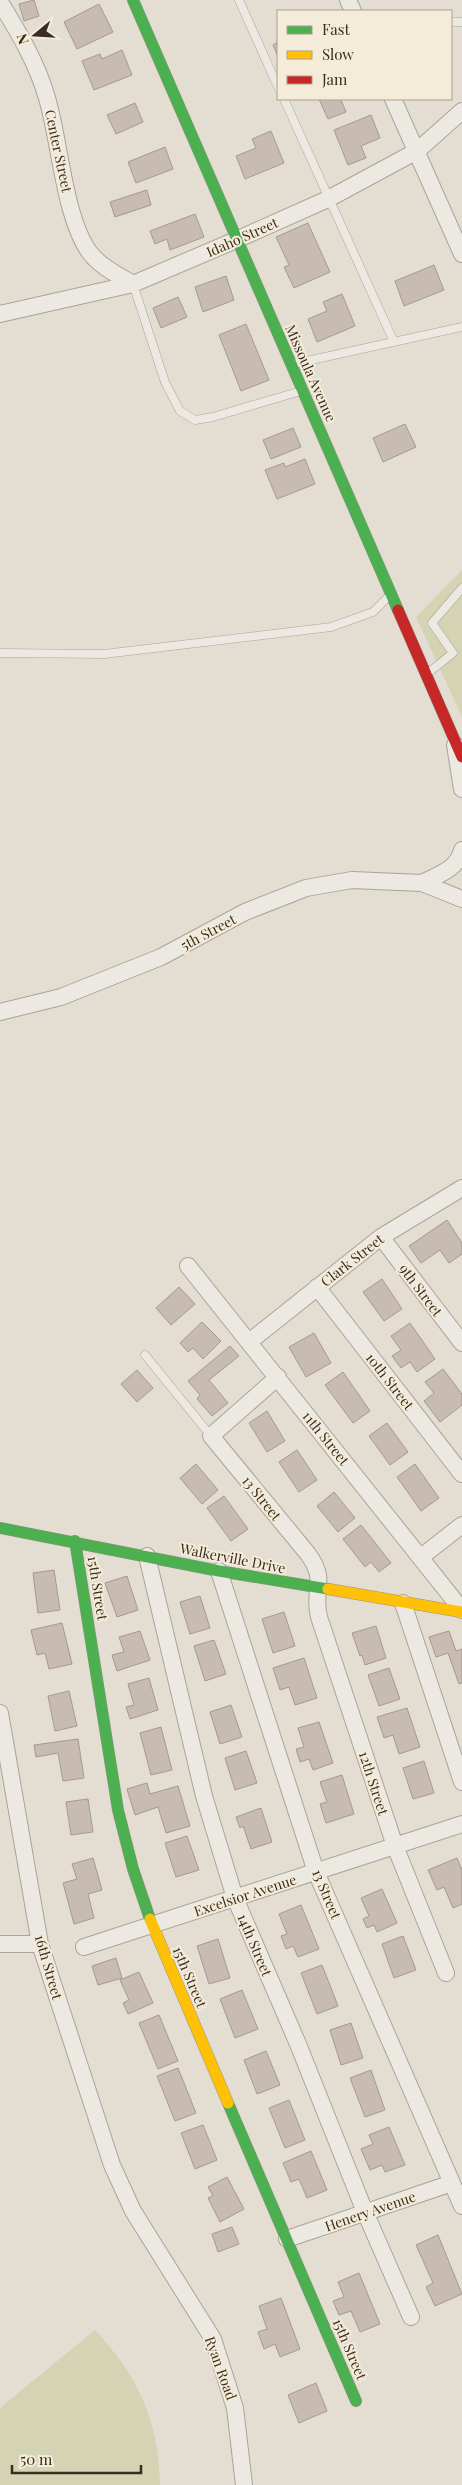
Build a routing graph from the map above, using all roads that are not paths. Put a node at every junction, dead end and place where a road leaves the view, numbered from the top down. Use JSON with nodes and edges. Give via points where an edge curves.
{"nodes":[{"id":1,"x":133,"y":0,"type":"edge"},
{"id":2,"x":239,"y":0,"type":"edge"},
{"id":3,"x":0,"y":2,"type":"edge"},
{"id":4,"x":277,"y":85,"type":"edge"},
{"id":5,"x":284,"y":100,"type":"edge"},
{"id":6,"x":393,"y":100,"type":"edge"},
{"id":7,"x":462,"y":111,"type":"edge"},
{"id":8,"x":417,"y":151,"type":"junction"},
{"id":9,"x":328,"y":199,"type":"junction"},
{"id":10,"x":236,"y":240,"type":"junction"},
{"id":11,"x":462,"y":254,"type":"edge"},
{"id":12,"x":133,"y":284,"type":"junction"},
{"id":13,"x":0,"y":314,"type":"edge"},
{"id":14,"x":462,"y":327,"type":"edge"},
{"id":15,"x":394,"y":342,"type":"junction"},
{"id":16,"x":291,"y":364,"type":"junction"},
{"id":17,"x":302,"y":390,"type":"junction"},
{"id":18,"x":462,"y":588,"type":"edge"},
{"id":19,"x":392,"y":593,"type":"junction"},
{"id":20,"x":0,"y":653,"type":"edge"},
{"id":21,"x":427,"y":674,"type":"junction"},
{"id":22,"x":454,"y":741,"type":"junction"},
{"id":23,"x":462,"y":757,"type":"edge"},
{"id":24,"x":462,"y":789,"type":"edge"},
{"id":25,"x":462,"y":850,"type":"edge"},
{"id":26,"x":422,"y":883,"type":"junction"},
{"id":27,"x":462,"y":899,"type":"edge"},
{"id":28,"x":0,"y":1012,"type":"edge"},
{"id":29,"x":461,"y":1191,"type":"edge"},
{"id":30,"x":381,"y":1237,"type":"junction"},
{"id":31,"x":188,"y":1266,"type":"dead end"},
{"id":32,"x":318,"y":1287,"type":"junction"},
{"id":33,"x":249,"y":1342,"type":"junction"},
{"id":34,"x":462,"y":1343,"type":"edge"},
{"id":35,"x":145,"y":1355,"type":"dead end"},
{"id":36,"x":278,"y":1377,"type":"junction"},
{"id":37,"x":211,"y":1436,"type":"junction"},
{"id":38,"x":462,"y":1474,"type":"edge"},
{"id":39,"x":462,"y":1525,"type":"edge"},
{"id":40,"x":0,"y":1528,"type":"edge"},
{"id":41,"x":75,"y":1541,"type":"junction"},
{"id":42,"x":147,"y":1556,"type":"junction"},
{"id":43,"x":421,"y":1558,"type":"junction"},
{"id":44,"x":219,"y":1571,"type":"junction"},
{"id":45,"x":319,"y":1589,"type":"junction"},
{"id":46,"x":403,"y":1603,"type":"junction"},
{"id":47,"x":462,"y":1611,"type":"edge"},
{"id":48,"x":0,"y":1713,"type":"edge"},
{"id":49,"x":462,"y":1782,"type":"edge"},
{"id":50,"x":462,"y":1824,"type":"edge"},
{"id":51,"x":396,"y":1846,"type":"junction"},
{"id":52,"x":316,"y":1872,"type":"junction"},
{"id":53,"x":235,"y":1898,"type":"junction"},
{"id":54,"x":152,"y":1926,"type":"junction"},
{"id":55,"x":0,"y":1944,"type":"edge"},
{"id":56,"x":40,"y":1944,"type":"junction"},
{"id":57,"x":84,"y":1948,"type":"dead end"},
{"id":58,"x":446,"y":1973,"type":"dead end"},
{"id":59,"x":452,"y":2183,"type":"junction"},
{"id":60,"x":462,"y":2206,"type":"edge"},
{"id":61,"x":134,"y":2212,"type":"joint"},
{"id":62,"x":365,"y":2212,"type":"junction"},
{"id":63,"x":287,"y":2239,"type":"junction"},
{"id":64,"x":411,"y":2317,"type":"dead end"},
{"id":65,"x":356,"y":2401,"type":"dead end"},
{"id":66,"x":244,"y":2485,"type":"edge"}],
"edges":[{"from":1,"to":10,"type":"street","name":"Missoula Avenue"},
{"from":2,"to":4,"type":"lane"},
{"from":3,"to":12,"type":"street","name":"Center Street","via":[[27,46],[47,98],[77,227],[89,252],[102,265]]},
{"from":5,"to":9,"type":"lane"},
{"from":6,"to":8,"type":"street"},
{"from":7,"to":8,"type":"street","name":"Idaho Street"},
{"from":8,"to":9,"type":"street","name":"Idaho Street"},
{"from":8,"to":11,"type":"street"},
{"from":9,"to":10,"type":"street","name":"Idaho Street"},
{"from":9,"to":15,"type":"lane"},
{"from":10,"to":12,"type":"street","name":"Idaho Street"},
{"from":10,"to":16,"type":"street","name":"Missoula Avenue"},
{"from":12,"to":13,"type":"street","name":"Idaho Street"},
{"from":12,"to":17,"type":"lane","via":[[165,382],[180,411],[196,420]]},
{"from":14,"to":15,"type":"lane"},
{"from":15,"to":16,"type":"lane"},
{"from":16,"to":17,"type":"street","name":"Missoula Avenue"},
{"from":17,"to":19,"type":"street","name":"Missoula Avenue"},
{"from":18,"to":21,"type":"lane","via":[[432,623],[453,653]]},
{"from":19,"to":20,"type":"lane","via":[[373,612],[331,627],[104,654]]},
{"from":19,"to":21,"type":"street","name":"Missoula Avenue"},
{"from":21,"to":22,"type":"street","name":"Missoula Avenue"},
{"from":22,"to":23,"type":"street","name":"Missoula Avenue"},
{"from":22,"to":24,"type":"street"},
{"from":25,"to":26,"type":"street","name":"5th Street","via":[[460,858],[446,872]]},
{"from":26,"to":27,"type":"street","name":"5th Street"},
{"from":26,"to":28,"type":"street","name":"5th Street","via":[[352,880],[306,888],[245,912],[161,957],[61,997]]},
{"from":29,"to":30,"type":"street","name":"Clark Street"},
{"from":30,"to":32,"type":"street","name":"Clark Street"},
{"from":30,"to":34,"type":"street","name":"9th Street"},
{"from":31,"to":33,"type":"street","name":"11th Street"},
{"from":32,"to":33,"type":"street","name":"Clark Street"},
{"from":32,"to":38,"type":"street","name":"10th Street"},
{"from":33,"to":36,"type":"street","name":"11th Street"},
{"from":35,"to":37,"type":"lane"},
{"from":36,"to":37,"type":"street"},
{"from":36,"to":43,"type":"street","name":"11th Street"},
{"from":37,"to":45,"type":"street","name":"13 Street","via":[[316,1564],[320,1576]]},
{"from":39,"to":43,"type":"street"},
{"from":40,"to":41,"type":"street","name":"Walkerville Drive"},
{"from":41,"to":42,"type":"street","name":"Walkerville Drive"},
{"from":41,"to":54,"type":"street","name":"15th Street","via":[[121,1825]]},
{"from":42,"to":44,"type":"street","name":"Walkerville Drive"},
{"from":42,"to":53,"type":"street","name":"14th Street","via":[[204,1796]]},
{"from":43,"to":47,"type":"street","name":"11th Street"},
{"from":44,"to":45,"type":"street","name":"Walkerville Drive"},
{"from":44,"to":52,"type":"street","name":"13 Street"},
{"from":45,"to":46,"type":"street","name":"Walkerville Drive"},
{"from":45,"to":51,"type":"street","name":"12th Street","via":[[319,1616]]},
{"from":46,"to":47,"type":"street","name":"Walkerville Drive"},
{"from":46,"to":49,"type":"street"},
{"from":48,"to":56,"type":"street","name":"16th Street"},
{"from":50,"to":51,"type":"street","name":"Excelsior Avenue"},
{"from":51,"to":52,"type":"street","name":"Excelsior Avenue"},
{"from":51,"to":58,"type":"street","name":"12th Street"},
{"from":52,"to":53,"type":"street","name":"Excelsior Avenue"},
{"from":52,"to":59,"type":"street","name":"13 Street"},
{"from":53,"to":54,"type":"street","name":"Excelsior Avenue"},
{"from":53,"to":62,"type":"street","name":"14th Street"},
{"from":54,"to":57,"type":"street","name":"Excelsior Avenue"},
{"from":54,"to":63,"type":"street","name":"15th Street"},
{"from":55,"to":56,"type":"street"},
{"from":56,"to":61,"type":"street","name":"16th Street","via":[[112,2166]]},
{"from":59,"to":60,"type":"street","name":"13 Street"},
{"from":59,"to":62,"type":"street","name":"Henery Avenue"},
{"from":61,"to":66,"type":"street","name":"Ryan Road","via":[[213,2339],[236,2408]]},
{"from":62,"to":63,"type":"street","name":"Henery Avenue"},
{"from":62,"to":64,"type":"street","name":"14th Street"},
{"from":63,"to":65,"type":"street","name":"15th Street"}]}
